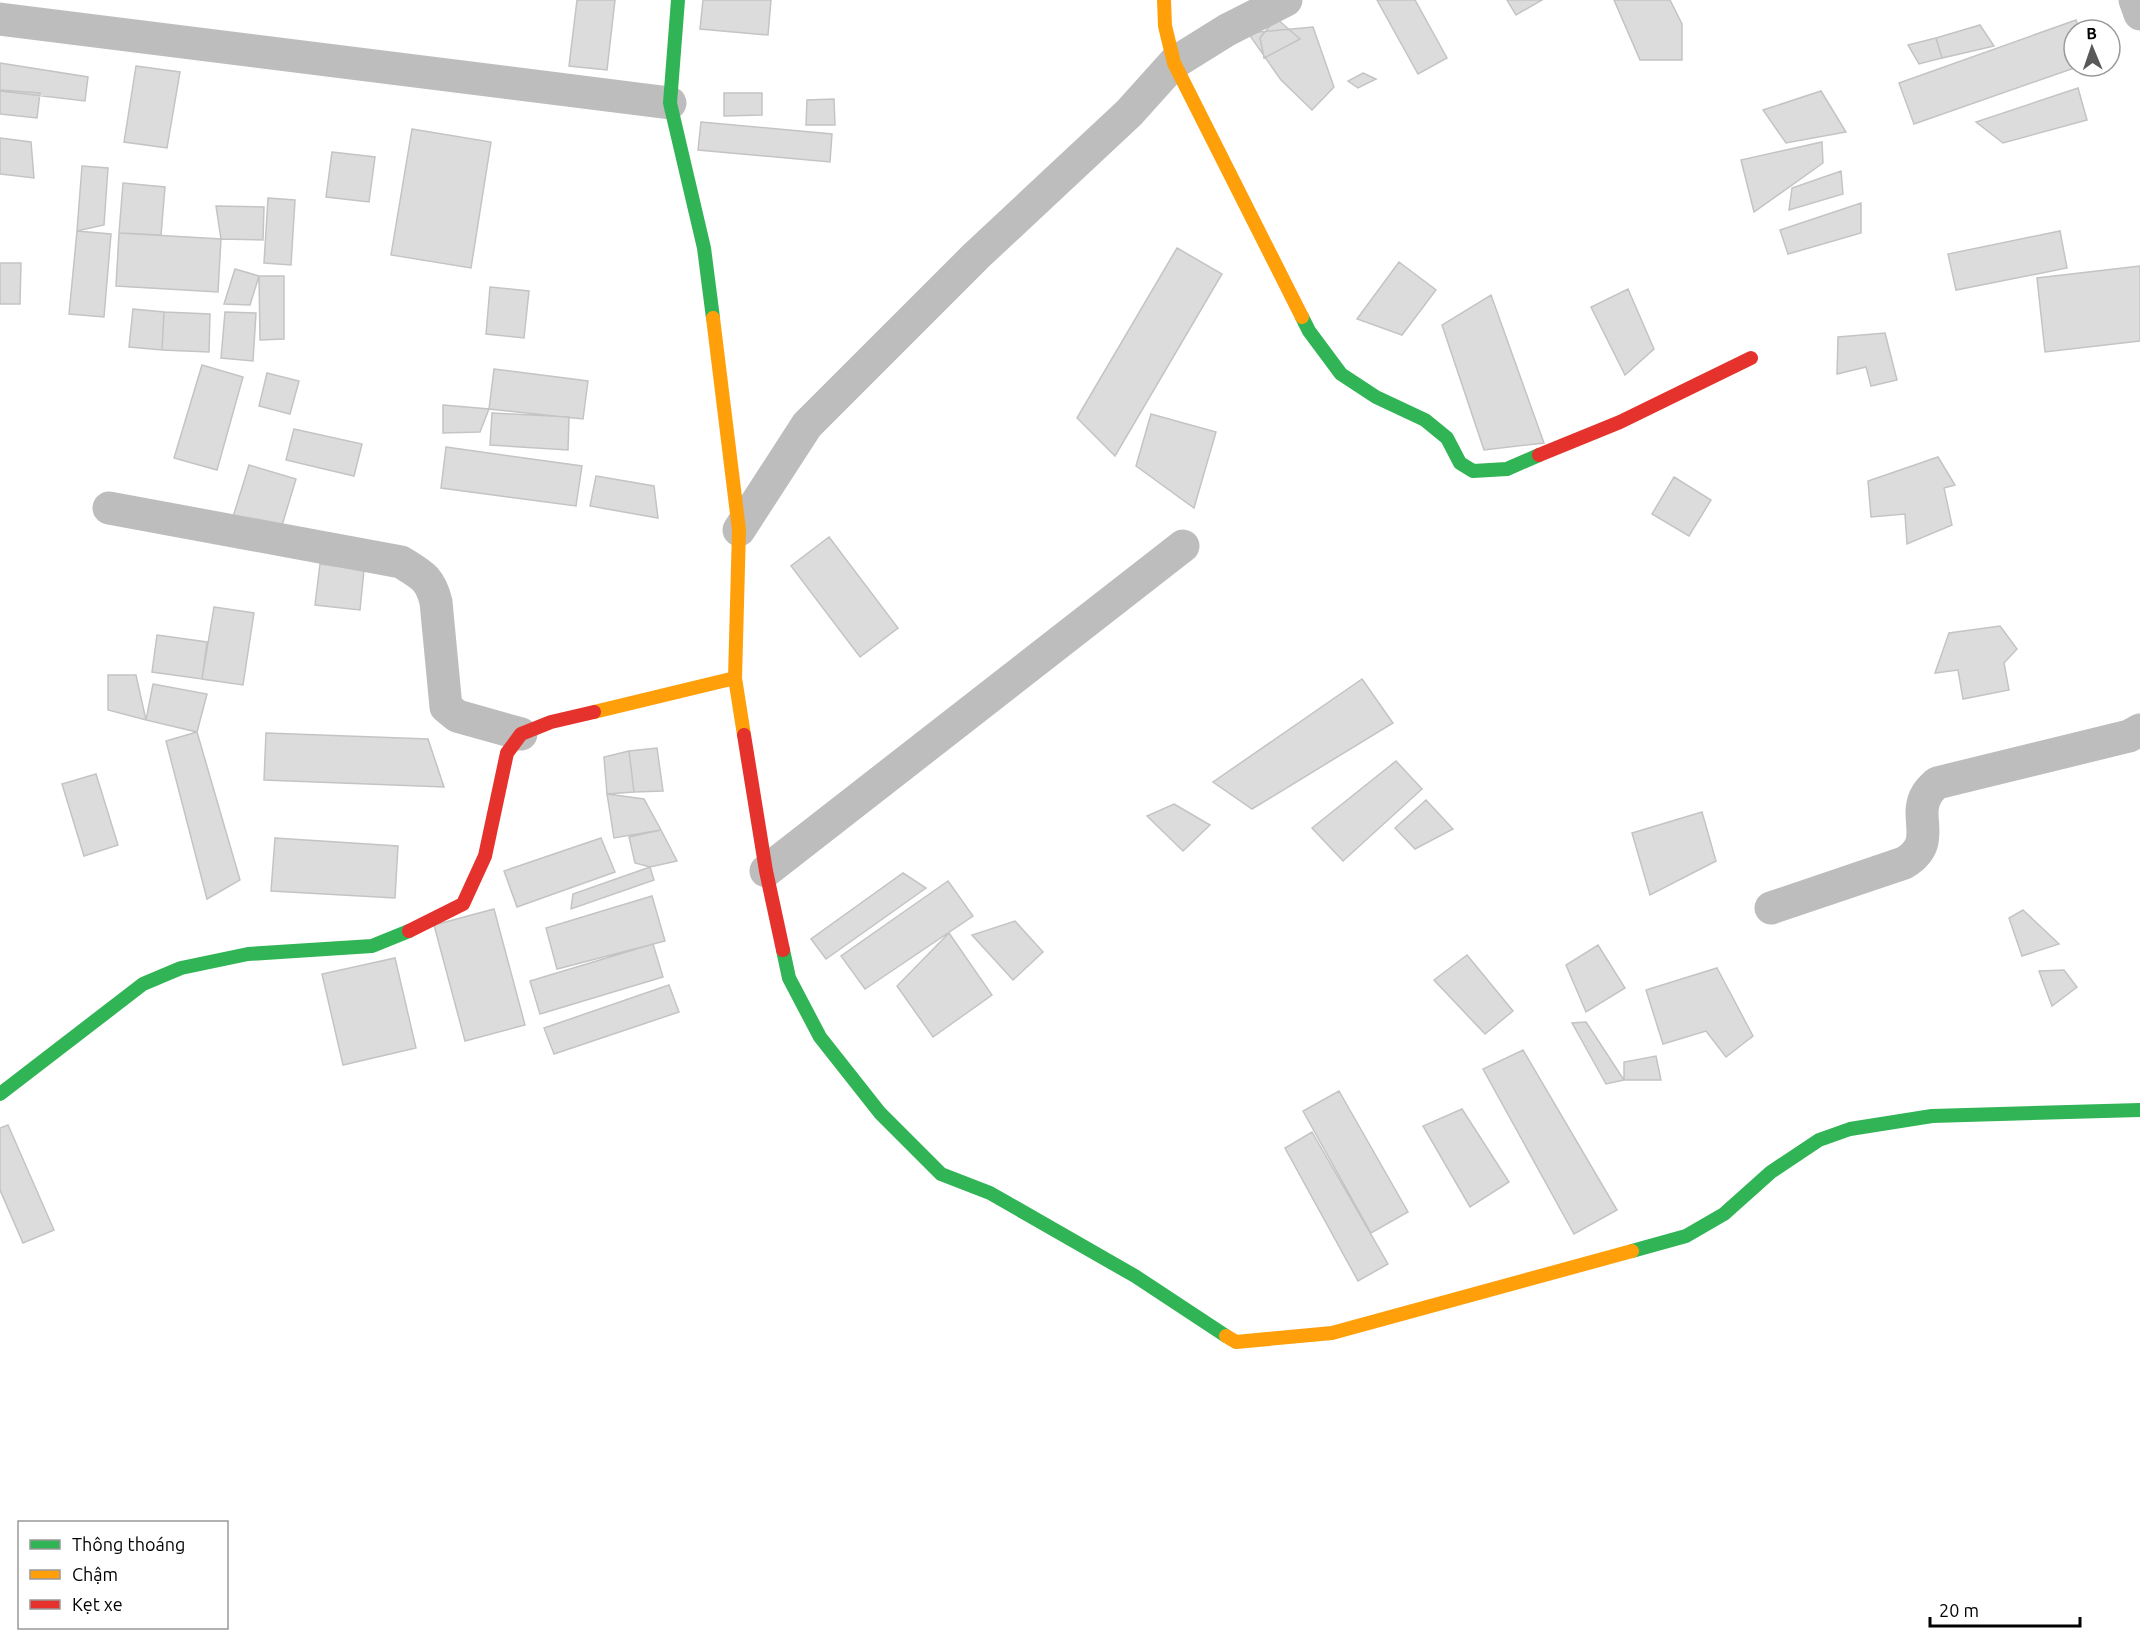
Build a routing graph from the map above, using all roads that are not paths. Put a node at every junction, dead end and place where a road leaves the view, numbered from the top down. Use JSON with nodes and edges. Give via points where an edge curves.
{"nodes":[{"id":1,"x":678,"y":0,"type":"edge"},
{"id":2,"x":1164,"y":0,"type":"edge"},
{"id":3,"x":1286,"y":0,"type":"edge"},
{"id":4,"x":2135,"y":0,"type":"edge"},
{"id":5,"x":2140,"y":14,"type":"edge"},
{"id":6,"x":0,"y":19,"type":"edge"},
{"id":7,"x":1174,"y":63,"type":"junction"},
{"id":8,"x":670,"y":103,"type":"junction"},
{"id":9,"x":1751,"y":358,"type":"dead end"},
{"id":10,"x":109,"y":508,"type":"dead end"},
{"id":11,"x":739,"y":530,"type":"junction"},
{"id":12,"x":1183,"y":546,"type":"dead end"},
{"id":13,"x":735,"y":678,"type":"junction"},
{"id":14,"x":2140,"y":730,"type":"edge"},
{"id":15,"x":521,"y":734,"type":"junction"},
{"id":16,"x":766,"y":871,"type":"junction"},
{"id":17,"x":1771,"y":908,"type":"dead end"},
{"id":18,"x":0,"y":1094,"type":"edge"},
{"id":19,"x":2140,"y":1110,"type":"edge"}],
"edges":[{"from":1,"to":8,"type":"street"},
{"from":2,"to":7,"type":"street","via":[[1165,26]]},
{"from":3,"to":7,"type":"street"},
{"from":4,"to":5,"type":"street"},
{"from":6,"to":8,"type":"street"},
{"from":7,"to":9,"type":"street","via":[[1309,331],[1341,374],[1376,397],[1425,420],[1447,438],[1460,463],[1473,471],[1507,469],[1620,422]]},
{"from":7,"to":11,"type":"street","via":[[1129,113],[976,256],[807,425]]},
{"from":8,"to":11,"type":"street","via":[[704,248]]},
{"from":10,"to":15,"type":"street","via":[[401,562],[425,577],[432,587],[446,707],[457,716]]},
{"from":11,"to":13,"type":"street"},
{"from":12,"to":16,"type":"street"},
{"from":13,"to":15,"type":"street","via":[[551,722]]},
{"from":13,"to":16,"type":"street"},
{"from":14,"to":17,"type":"street","via":[[2129,736],[1937,783],[1926,795],[1923,840],[1913,857]]},
{"from":15,"to":18,"type":"street","via":[[507,753],[485,856],[463,904],[372,946],[248,954],[181,968],[143,984]]},
{"from":16,"to":19,"type":"street","via":[[789,978],[820,1037],[880,1113],[941,1174],[990,1193],[1135,1276],[1236,1342],[1332,1333],[1686,1236],[1724,1214],[1770,1172],[1819,1140],[1850,1129],[1932,1116]]}]}
